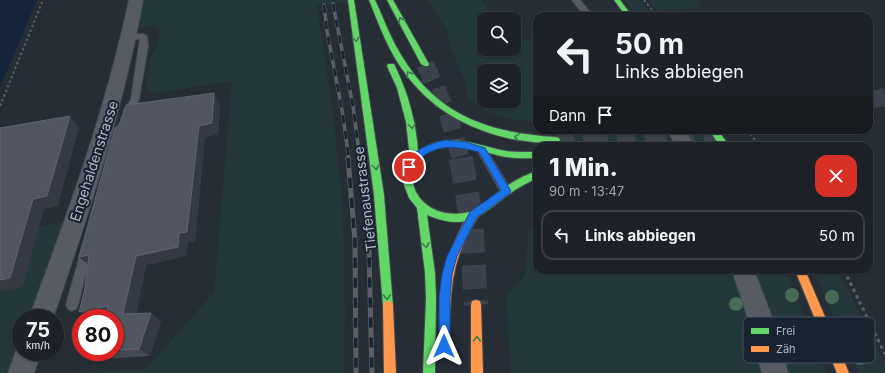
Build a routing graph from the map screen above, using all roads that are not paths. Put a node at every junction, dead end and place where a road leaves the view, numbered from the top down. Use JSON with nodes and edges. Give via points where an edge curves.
{"nodes":[{"id":1,"x":136,"y":0,"type":"edge"},
{"id":2,"x":352,"y":0,"type":"edge"},
{"id":3,"x":372,"y":0,"type":"edge"},
{"id":4,"x":390,"y":0,"type":"edge"},
{"id":5,"x":576,"y":0,"type":"edge"},
{"id":6,"x":617,"y":0,"type":"edge"},
{"id":7,"x":586,"y":12,"type":"edge"},
{"id":8,"x":626,"y":12,"type":"edge"},
{"id":9,"x":130,"y":37,"type":"junction"},
{"id":10,"x":386,"y":56,"type":"dead end"},
{"id":11,"x":426,"y":64,"type":"tunnel mouth"},
{"id":12,"x":124,"y":123,"type":"edge"},
{"id":13,"x":556,"y":140,"type":"tunnel mouth"},
{"id":14,"x":482,"y":150,"type":"junction"},
{"id":15,"x":533,"y":155,"type":"edge"},
{"id":16,"x":414,"y":158,"type":"junction"},
{"id":17,"x":533,"y":176,"type":"edge"},
{"id":18,"x":506,"y":191,"type":"junction"},
{"id":19,"x":421,"y":206,"type":"junction"},
{"id":20,"x":474,"y":214,"type":"junction"},
{"id":21,"x":90,"y":237,"type":"edge"},
{"id":22,"x":744,"y":274,"type":"edge"},
{"id":23,"x":802,"y":274,"type":"edge"},
{"id":24,"x":72,"y":305,"type":"dead end"},
{"id":25,"x":476,"y":305,"type":"tunnel mouth"},
{"id":26,"x":43,"y":309,"type":"edge"},
{"id":27,"x":759,"y":317,"type":"edge"},
{"id":28,"x":820,"y":317,"type":"edge"},
{"id":29,"x":444,"y":325,"type":"dead end"},
{"id":30,"x":25,"y":361,"type":"edge"},
{"id":31,"x":772,"y":363,"type":"edge"},
{"id":32,"x":839,"y":363,"type":"edge"},
{"id":33,"x":21,"y":373,"type":"edge"},
{"id":34,"x":390,"y":373,"type":"edge"},
{"id":35,"x":429,"y":373,"type":"edge"},
{"id":36,"x":477,"y":373,"type":"edge"},
{"id":37,"x":775,"y":373,"type":"edge"},
{"id":38,"x":843,"y":373,"type":"edge"}],
"edges":[{"from":1,"to":9,"type":"street","name":"Engehaldenstrasse"},
{"from":2,"to":34,"type":"main road","name":"Tiefenaustrasse","one_way":true,"via":[[384,244]]},
{"from":13,"to":3,"type":"main road","one_way":true,"via":[[498,134],[472,125],[443,109],[419,88],[403,66]]},
{"from":11,"to":4,"type":"main road","one_way":true},
{"from":5,"to":7,"type":"lane"},
{"from":6,"to":8,"type":"main road"},
{"from":9,"to":12,"type":"lane","via":[[143,36],[144,46],[135,99]]},
{"from":9,"to":26,"type":"street","name":"Engehaldenstrasse","via":[[105,133]]},
{"from":10,"to":16,"type":"main road","one_way":true,"via":[[401,84],[412,120]]},
{"from":14,"to":15,"type":"main road"},
{"from":14,"to":16,"type":"main road","via":[[456,143],[445,143],[432,147]]},
{"from":14,"to":18,"type":"lane"},
{"from":16,"to":19,"type":"main road","via":[[409,167],[408,182],[412,196]]},
{"from":17,"to":18,"type":"main road"},
{"from":18,"to":20,"type":"main road"},
{"from":19,"to":20,"type":"main road","via":[[439,216],[456,218]]},
{"from":19,"to":35,"type":"main road","one_way":true,"via":[[431,292]]},
{"from":20,"to":29,"type":"main road","via":[[452,256],[447,274]]},
{"from":21,"to":24,"type":"lane"},
{"from":22,"to":27,"type":"street"},
{"from":23,"to":28,"type":"main road"},
{"from":36,"to":25,"type":"main road","one_way":true},
{"from":30,"to":33,"type":"street"},
{"from":31,"to":37,"type":"street"},
{"from":32,"to":38,"type":"main road"}]}
